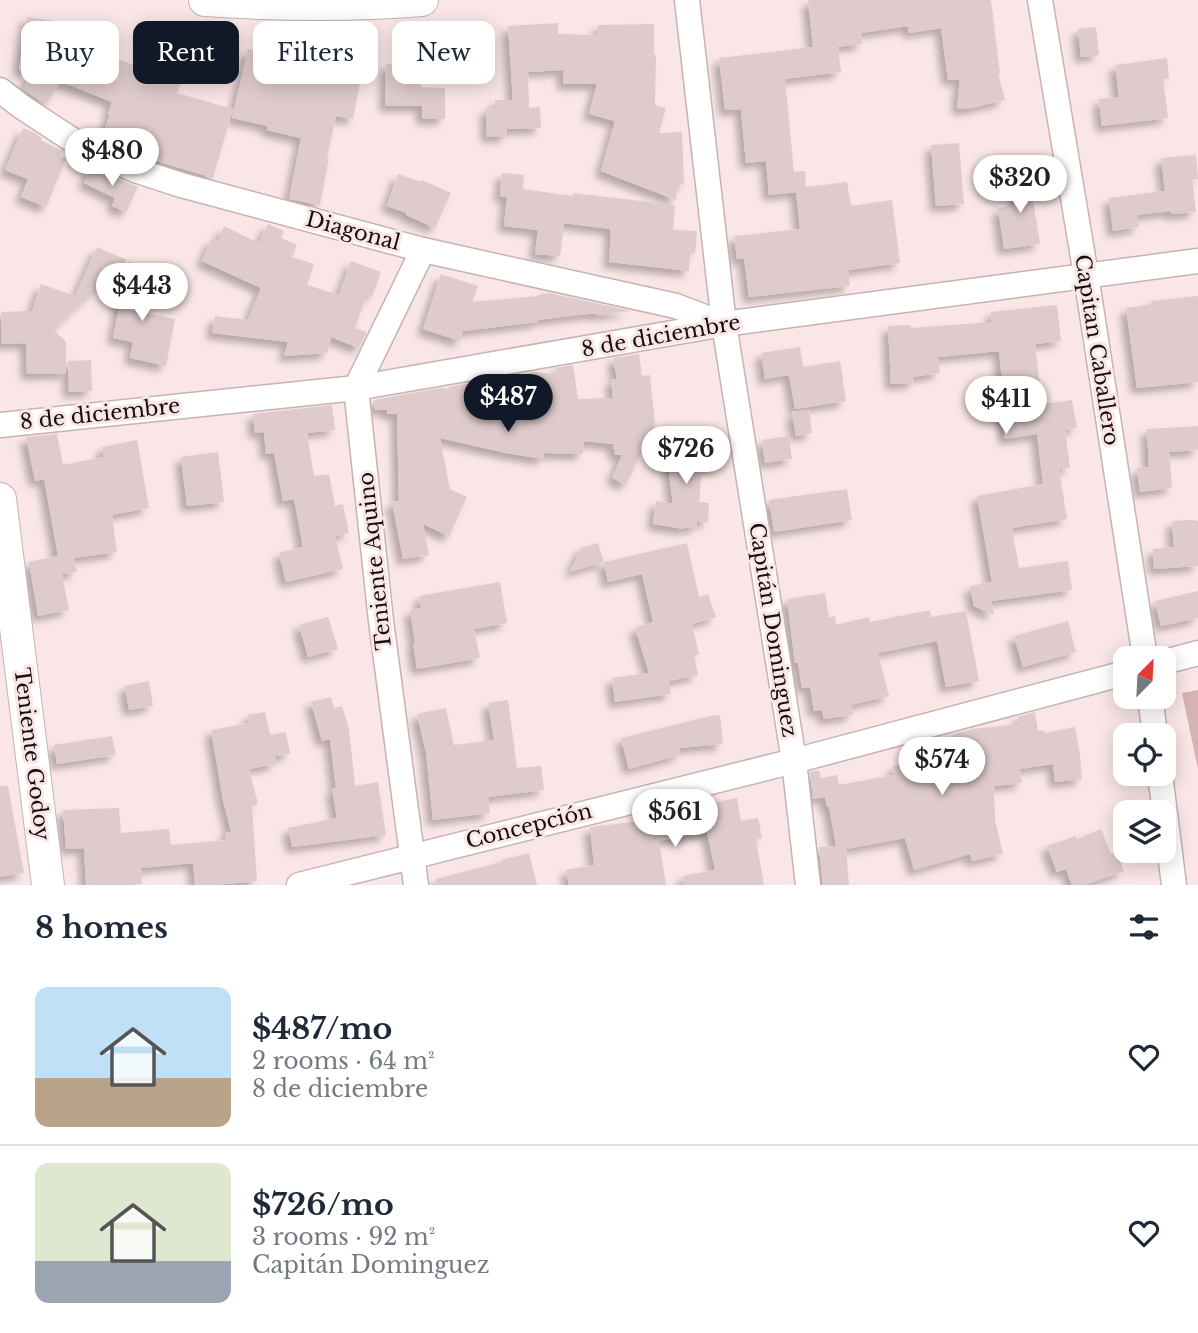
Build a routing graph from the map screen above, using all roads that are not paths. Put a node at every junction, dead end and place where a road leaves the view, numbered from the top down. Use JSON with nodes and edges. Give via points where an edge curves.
{"nodes":[{"id":1,"x":205,"y":0,"type":"edge"},
{"id":2,"x":422,"y":0,"type":"edge"},
{"id":3,"x":687,"y":0,"type":"edge"},
{"id":4,"x":1040,"y":0,"type":"edge"},
{"id":5,"x":0,"y":90,"type":"edge"},
{"id":6,"x":423,"y":250,"type":"junction"},
{"id":7,"x":1198,"y":261,"type":"edge"},
{"id":8,"x":1086,"y":275,"type":"junction"},
{"id":9,"x":724,"y":324,"type":"junction"},
{"id":10,"x":356,"y":388,"type":"junction"},
{"id":11,"x":0,"y":425,"type":"edge"},
{"id":12,"x":0,"y":499,"type":"edge"},
{"id":13,"x":1143,"y":646,"type":"edge"},
{"id":14,"x":1198,"y":653,"type":"edge"},
{"id":15,"x":1176,"y":659,"type":"edge"},
{"id":16,"x":1113,"y":676,"type":"edge"},
{"id":17,"x":794,"y":761,"type":"junction"},
{"id":18,"x":1162,"y":786,"type":"edge"},
{"id":19,"x":411,"y":856,"type":"junction"},
{"id":20,"x":48,"y":885,"type":"edge"},
{"id":21,"x":299,"y":885,"type":"edge"},
{"id":22,"x":416,"y":885,"type":"edge"},
{"id":23,"x":808,"y":885,"type":"edge"},
{"id":24,"x":1174,"y":885,"type":"edge"}],
"edges":[{"from":1,"to":2,"type":"main road","via":[[284,4]]},
{"from":3,"to":9,"type":"street","name":"Capitán Dominguez"},
{"from":4,"to":8,"type":"street","name":"Capitan Caballero"},
{"from":5,"to":6,"type":"street","name":"Diagonal","via":[[83,147],[135,170]]},
{"from":6,"to":9,"type":"street","name":"Diagonal","via":[[676,306]]},
{"from":6,"to":10,"type":"street"},
{"from":7,"to":8,"type":"street","name":"8 de diciembre"},
{"from":8,"to":9,"type":"street","name":"8 de diciembre"},
{"from":8,"to":13,"type":"street","name":"Capitan Caballero"},
{"from":9,"to":10,"type":"street","name":"8 de diciembre"},
{"from":9,"to":17,"type":"street","name":"Capitán Dominguez"},
{"from":10,"to":11,"type":"street","name":"8 de diciembre"},
{"from":10,"to":19,"type":"street","name":"Teniente Aquino"},
{"from":12,"to":20,"type":"main road","name":"Teniente Godoy"},
{"from":14,"to":15,"type":"street"},
{"from":16,"to":17,"type":"street","name":"Concepción"},
{"from":17,"to":19,"type":"street","name":"Concepción"},
{"from":17,"to":23,"type":"street","name":"Capitán Dominguez"},
{"from":18,"to":24,"type":"street"},
{"from":19,"to":21,"type":"street","name":"Concepción"},
{"from":19,"to":22,"type":"street","name":"Teniente Aquino"}]}
